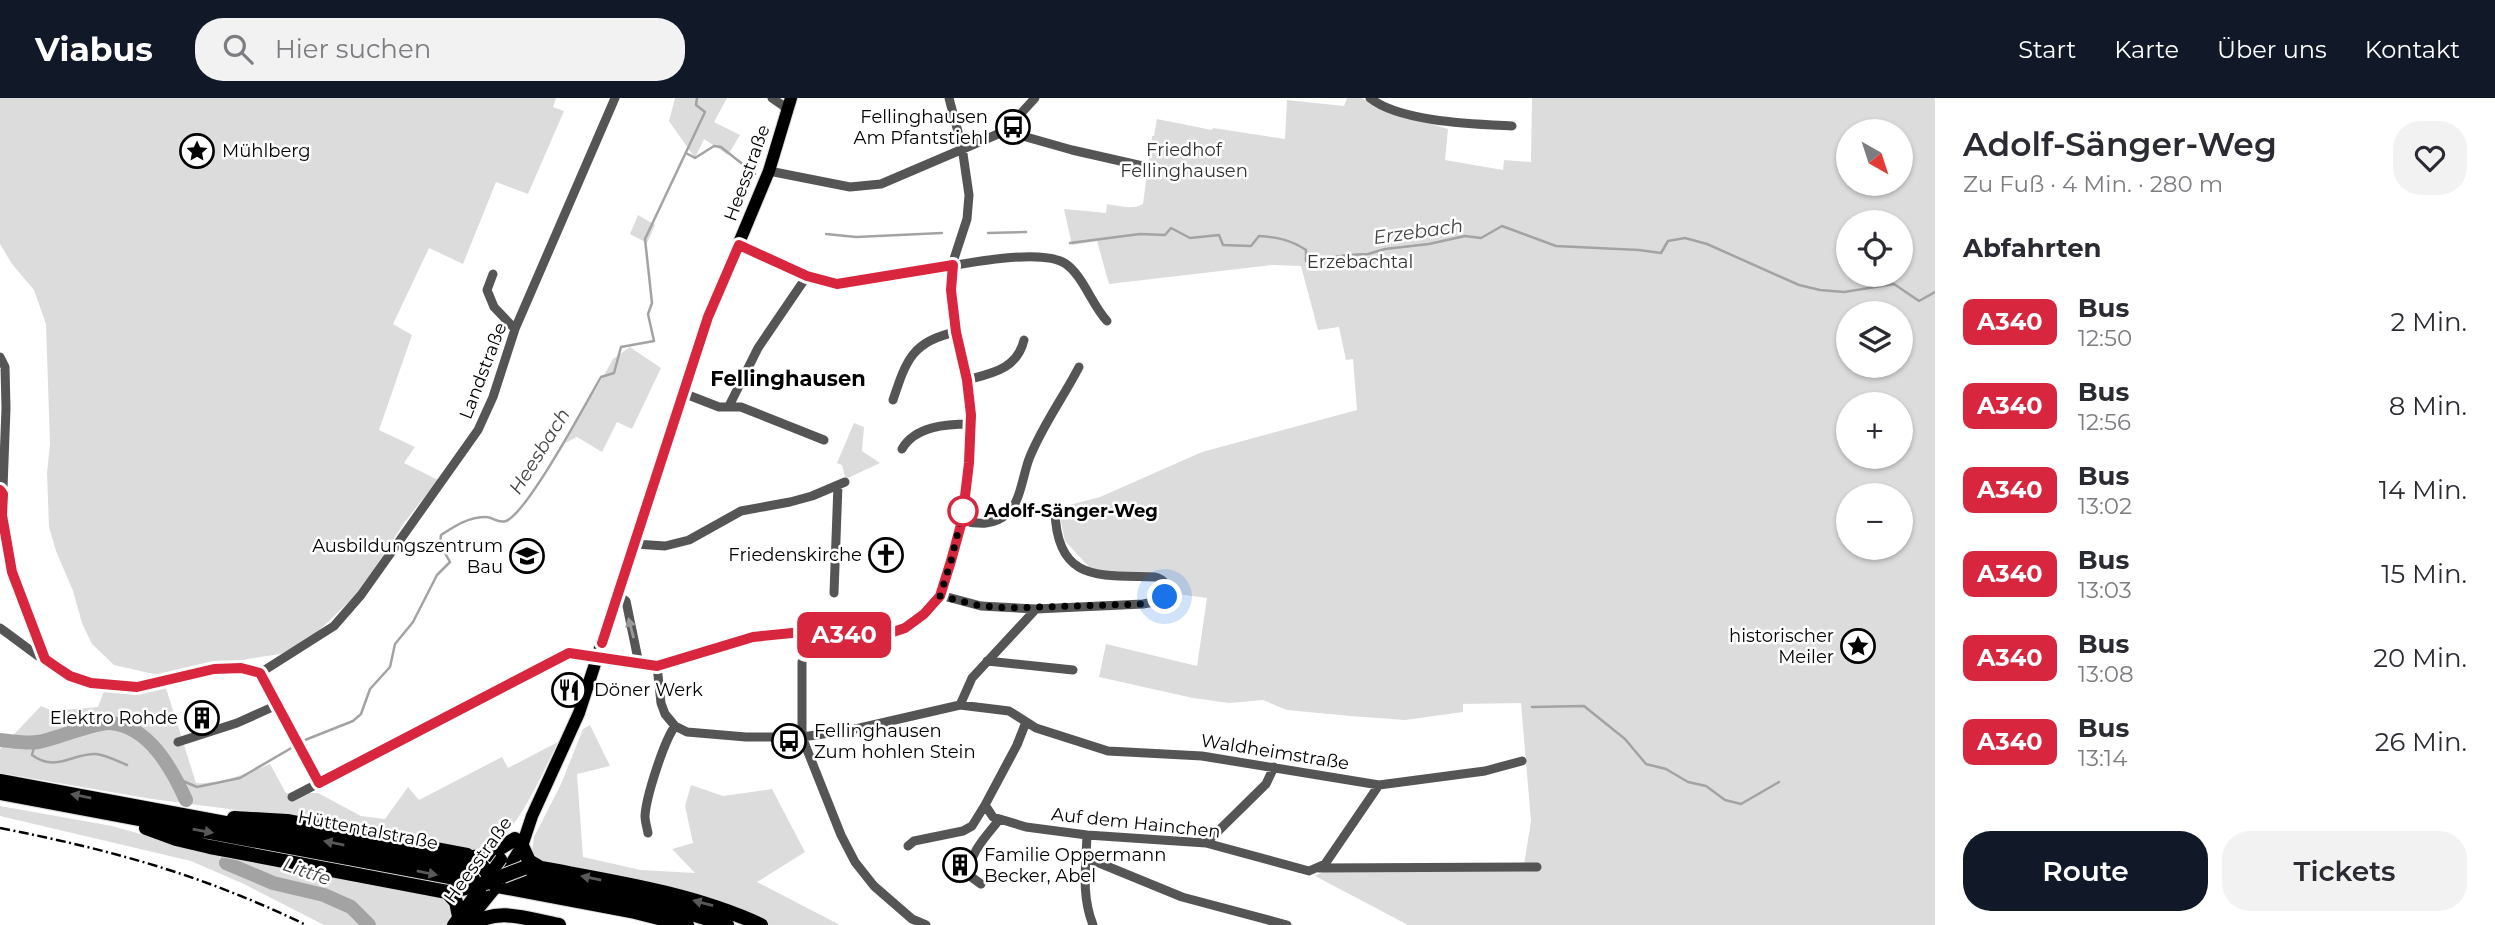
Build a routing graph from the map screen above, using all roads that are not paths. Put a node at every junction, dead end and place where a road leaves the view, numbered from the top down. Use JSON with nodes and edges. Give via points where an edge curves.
{"nodes":[{"id":1,"x":615,"y":98,"type":"edge"},
{"id":2,"x":772,"y":98,"type":"edge"},
{"id":3,"x":949,"y":98,"type":"edge"},
{"id":4,"x":1035,"y":98,"type":"edge"},
{"id":5,"x":1370,"y":98,"type":"edge"},
{"id":6,"x":789,"y":103,"type":"edge"},
{"id":7,"x":1511,"y":126,"type":"dead end"},
{"id":8,"x":1005,"y":131,"type":"junction"},
{"id":9,"x":962,"y":148,"type":"junction"},
{"id":10,"x":1147,"y":167,"type":"dead end"},
{"id":11,"x":769,"y":171,"type":"junction"},
{"id":12,"x":739,"y":245,"type":"junction"},
{"id":13,"x":953,"y":265,"type":"junction"},
{"id":14,"x":493,"y":274,"type":"dead end"},
{"id":15,"x":807,"y":276,"type":"junction"},
{"id":16,"x":1107,"y":321,"type":"dead end"},
{"id":17,"x":515,"y":329,"type":"junction"},
{"id":18,"x":956,"y":332,"type":"junction"},
{"id":19,"x":1024,"y":340,"type":"dead end"},
{"id":20,"x":0,"y":357,"type":"edge"},
{"id":21,"x":1079,"y":367,"type":"dead end"},
{"id":22,"x":967,"y":380,"type":"junction"},
{"id":23,"x":683,"y":393,"type":"junction"},
{"id":24,"x":893,"y":400,"type":"dead end"},
{"id":25,"x":3,"y":405,"type":"edge"},
{"id":26,"x":729,"y":406,"type":"junction"},
{"id":27,"x":970,"y":424,"type":"junction"},
{"id":28,"x":824,"y":440,"type":"dead end"},
{"id":29,"x":902,"y":449,"type":"dead end"},
{"id":30,"x":2,"y":492,"type":"edge"},
{"id":31,"x":1055,"y":511,"type":"dead end"},
{"id":32,"x":962,"y":521,"type":"junction"},
{"id":33,"x":635,"y":544,"type":"junction"},
{"id":34,"x":834,"y":593,"type":"dead end"},
{"id":35,"x":618,"y":595,"type":"junction"},
{"id":36,"x":940,"y":596,"type":"junction"},
{"id":37,"x":1036,"y":609,"type":"junction"},
{"id":38,"x":0,"y":628,"type":"edge"},
{"id":39,"x":598,"y":657,"type":"junction"},
{"id":40,"x":45,"y":659,"type":"junction"},
{"id":41,"x":987,"y":661,"type":"junction"},
{"id":42,"x":802,"y":662,"type":"dead end"},
{"id":43,"x":639,"y":664,"type":"junction"},
{"id":44,"x":657,"y":666,"type":"junction"},
{"id":45,"x":1073,"y":670,"type":"dead end"},
{"id":46,"x":260,"y":673,"type":"junction"},
{"id":47,"x":277,"y":705,"type":"junction"},
{"id":48,"x":960,"y":705,"type":"junction"},
{"id":49,"x":1026,"y":722,"type":"junction"},
{"id":50,"x":675,"y":726,"type":"junction"},
{"id":51,"x":802,"y":737,"type":"junction"},
{"id":52,"x":178,"y":742,"type":"dead end"},
{"id":53,"x":1522,"y":761,"type":"dead end"},
{"id":54,"x":1274,"y":767,"type":"junction"},
{"id":55,"x":0,"y":781,"type":"edge"},
{"id":56,"x":319,"y":783,"type":"junction"},
{"id":57,"x":1379,"y":785,"type":"junction"},
{"id":58,"x":0,"y":793,"type":"edge"},
{"id":59,"x":292,"y":797,"type":"dead end"},
{"id":60,"x":985,"y":806,"type":"junction"},
{"id":61,"x":112,"y":815,"type":"junction"},
{"id":62,"x":212,"y":820,"type":"junction"},
{"id":63,"x":999,"y":820,"type":"junction"},
{"id":64,"x":648,"y":833,"type":"dead end"},
{"id":65,"x":1087,"y":835,"type":"junction"},
{"id":66,"x":518,"y":843,"type":"junction"},
{"id":67,"x":1206,"y":843,"type":"junction"},
{"id":68,"x":908,"y":846,"type":"dead end"},
{"id":69,"x":1087,"y":858,"type":"junction"},
{"id":70,"x":476,"y":860,"type":"junction"},
{"id":71,"x":1537,"y":867,"type":"dead end"},
{"id":72,"x":541,"y":868,"type":"junction"},
{"id":73,"x":1314,"y":870,"type":"junction"},
{"id":74,"x":496,"y":881,"type":"junction"},
{"id":75,"x":981,"y":884,"type":"dead end"},
{"id":76,"x":447,"y":892,"type":"junction"},
{"id":77,"x":515,"y":915,"type":"junction"},
{"id":78,"x":459,"y":922,"type":"edge"},
{"id":79,"x":472,"y":925,"type":"edge"},
{"id":80,"x":559,"y":925,"type":"edge"},
{"id":81,"x":687,"y":925,"type":"edge"},
{"id":82,"x":727,"y":925,"type":"edge"},
{"id":83,"x":761,"y":925,"type":"edge"},
{"id":84,"x":926,"y":925,"type":"edge"},
{"id":85,"x":1093,"y":925,"type":"edge"},
{"id":86,"x":1287,"y":925,"type":"edge"}],
"edges":[{"from":1,"to":17,"type":"street","name":"Landstraße"},
{"from":2,"to":6,"type":"street"},
{"from":3,"to":9,"type":"street"},
{"from":4,"to":8,"type":"street"},
{"from":5,"to":7,"type":"street","via":[[1380,106],[1448,123]]},
{"from":6,"to":11,"type":"main road","name":"Heesstraße"},
{"from":8,"to":9,"type":"street"},
{"from":8,"to":10,"type":"street"},
{"from":9,"to":11,"type":"street","via":[[896,180],[866,187]]},
{"from":9,"to":13,"type":"street","via":[[969,206]]},
{"from":11,"to":12,"type":"main road","name":"Heesstraße"},
{"from":12,"to":15,"type":"street"},
{"from":12,"to":23,"type":"main road","name":"Heesstraße","via":[[708,317]]},
{"from":13,"to":15,"type":"street","via":[[837,284]]},
{"from":13,"to":16,"type":"street","via":[[1038,258],[1060,261],[1074,272]]},
{"from":13,"to":18,"type":"street"},
{"from":14,"to":17,"type":"street","via":[[487,290],[494,307]]},
{"from":15,"to":26,"type":"street","via":[[758,348]]},
{"from":17,"to":46,"type":"street","name":"Landstraße","via":[[478,430],[361,595],[334,626]]},
{"from":18,"to":22,"type":"street"},
{"from":18,"to":24,"type":"street","via":[[934,337],[917,350]]},
{"from":19,"to":22,"type":"street","via":[[1021,353],[1007,367]]},
{"from":20,"to":25,"type":"street","via":[[5,367]]},
{"from":21,"to":32,"type":"street","via":[[1036,441],[1012,509],[984,524]]},
{"from":22,"to":27,"type":"street"},
{"from":23,"to":26,"type":"street","via":[[719,407]]},
{"from":23,"to":33,"type":"main road","name":"Heesstraße"},
{"from":25,"to":30,"type":"street"},
{"from":26,"to":28,"type":"street"},
{"from":27,"to":29,"type":"street","via":[[925,431]]},
{"from":27,"to":32,"type":"street"},
{"from":30,"to":40,"type":"street","via":[[12,572]]},
{"from":31,"to":37,"type":"street","via":[[1059,545],[1083,571],[1155,576],[1167,585],[1168,592],[1160,601],[1143,604]]},
{"from":32,"to":36,"type":"street"},
{"from":33,"to":34,"type":"street","via":[[665,546],[689,540],[741,511],[812,496],[842,483]]},
{"from":33,"to":35,"type":"main road","name":"Heesstraße"},
{"from":35,"to":39,"type":"main road","name":"Heesstraße"},
{"from":43,"to":35,"type":"street","one_way":true,"via":[[626,601]]},
{"from":36,"to":37,"type":"street","via":[[981,606]]},
{"from":36,"to":44,"type":"street","via":[[905,628],[887,634],[802,632],[753,637]]},
{"from":37,"to":41,"type":"street"},
{"from":38,"to":40,"type":"street"},
{"from":39,"to":43,"type":"street"},
{"from":39,"to":56,"type":"street","via":[[569,653]]},
{"from":39,"to":66,"type":"main road","name":"Heesstraße","via":[[579,713]]},
{"from":40,"to":46,"type":"street","via":[[70,676],[91,683],[137,687],[214,669]]},
{"from":41,"to":45,"type":"street"},
{"from":41,"to":48,"type":"street","via":[[972,678]]},
{"from":42,"to":51,"type":"street"},
{"from":43,"to":44,"type":"street"},
{"from":44,"to":50,"type":"street","via":[[661,703]]},
{"from":46,"to":47,"type":"street"},
{"from":47,"to":52,"type":"street"},
{"from":47,"to":56,"type":"street"},
{"from":48,"to":49,"type":"street","via":[[1009,711]]},
{"from":48,"to":51,"type":"street"},
{"from":49,"to":54,"type":"street","name":"Waldheimstraße","via":[[1108,751],[1178,754]]},
{"from":49,"to":60,"type":"street"},
{"from":50,"to":51,"type":"street","via":[[687,732]]},
{"from":50,"to":64,"type":"street","via":[[666,738],[650,796],[645,817]]},
{"from":51,"to":84,"type":"street","via":[[855,862],[902,911]]},
{"from":53,"to":57,"type":"street","name":"Waldheimstraße","via":[[1485,772]]},
{"from":54,"to":57,"type":"street","name":"Waldheimstraße"},
{"from":54,"to":67,"type":"street","via":[[1266,784]]},
{"from":62,"to":55,"type":"highway","name":"Hüttentalstraße","one_way":true},
{"from":56,"to":59,"type":"street"},
{"from":57,"to":73,"type":"street","via":[[1325,864]]},
{"from":58,"to":61,"type":"highway","name":"Hüttentalstraße"},
{"from":60,"to":63,"type":"street"},
{"from":60,"to":68,"type":"street","via":[[963,831]]},
{"from":61,"to":76,"type":"highway","via":[[176,839]]},
{"from":61,"to":81,"type":"highway","name":"Hüttentalstraße","one_way":true},
{"from":62,"to":70,"type":"highway","via":[[286,821]]},
{"from":82,"to":62,"type":"highway","name":"Hüttentalstraße","one_way":true,"via":[[633,899]]},
{"from":63,"to":65,"type":"street","name":"Auf dem Hainchen"},
{"from":63,"to":75,"type":"street","via":[[970,864],[970,876]]},
{"from":65,"to":67,"type":"street","name":"Auf dem Hainchen"},
{"from":65,"to":69,"type":"street"},
{"from":66,"to":70,"type":"highway"},
{"from":66,"to":72,"type":"highway","via":[[529,861]]},
{"from":66,"to":74,"type":"main road","name":"Heesstraße"},
{"from":67,"to":73,"type":"street","name":"Auf dem Hainchen"},
{"from":69,"to":85,"type":"street","via":[[1085,894]]},
{"from":69,"to":86,"type":"street","via":[[1182,897]]},
{"from":70,"to":74,"type":"highway","bridge":true},
{"from":71,"to":73,"type":"street","name":"Auf dem Hainchen"},
{"from":72,"to":74,"type":"highway"},
{"from":83,"to":72,"type":"highway","one_way":true,"via":[[709,904]]},
{"from":74,"to":76,"type":"highway"},
{"from":74,"to":77,"type":"highway"},
{"from":74,"to":78,"type":"main road","name":"Heesstraße"},
{"from":76,"to":78,"type":"highway","via":[[456,902]]},
{"from":77,"to":79,"type":"highway","via":[[491,915]]},
{"from":77,"to":80,"type":"highway"}]}
